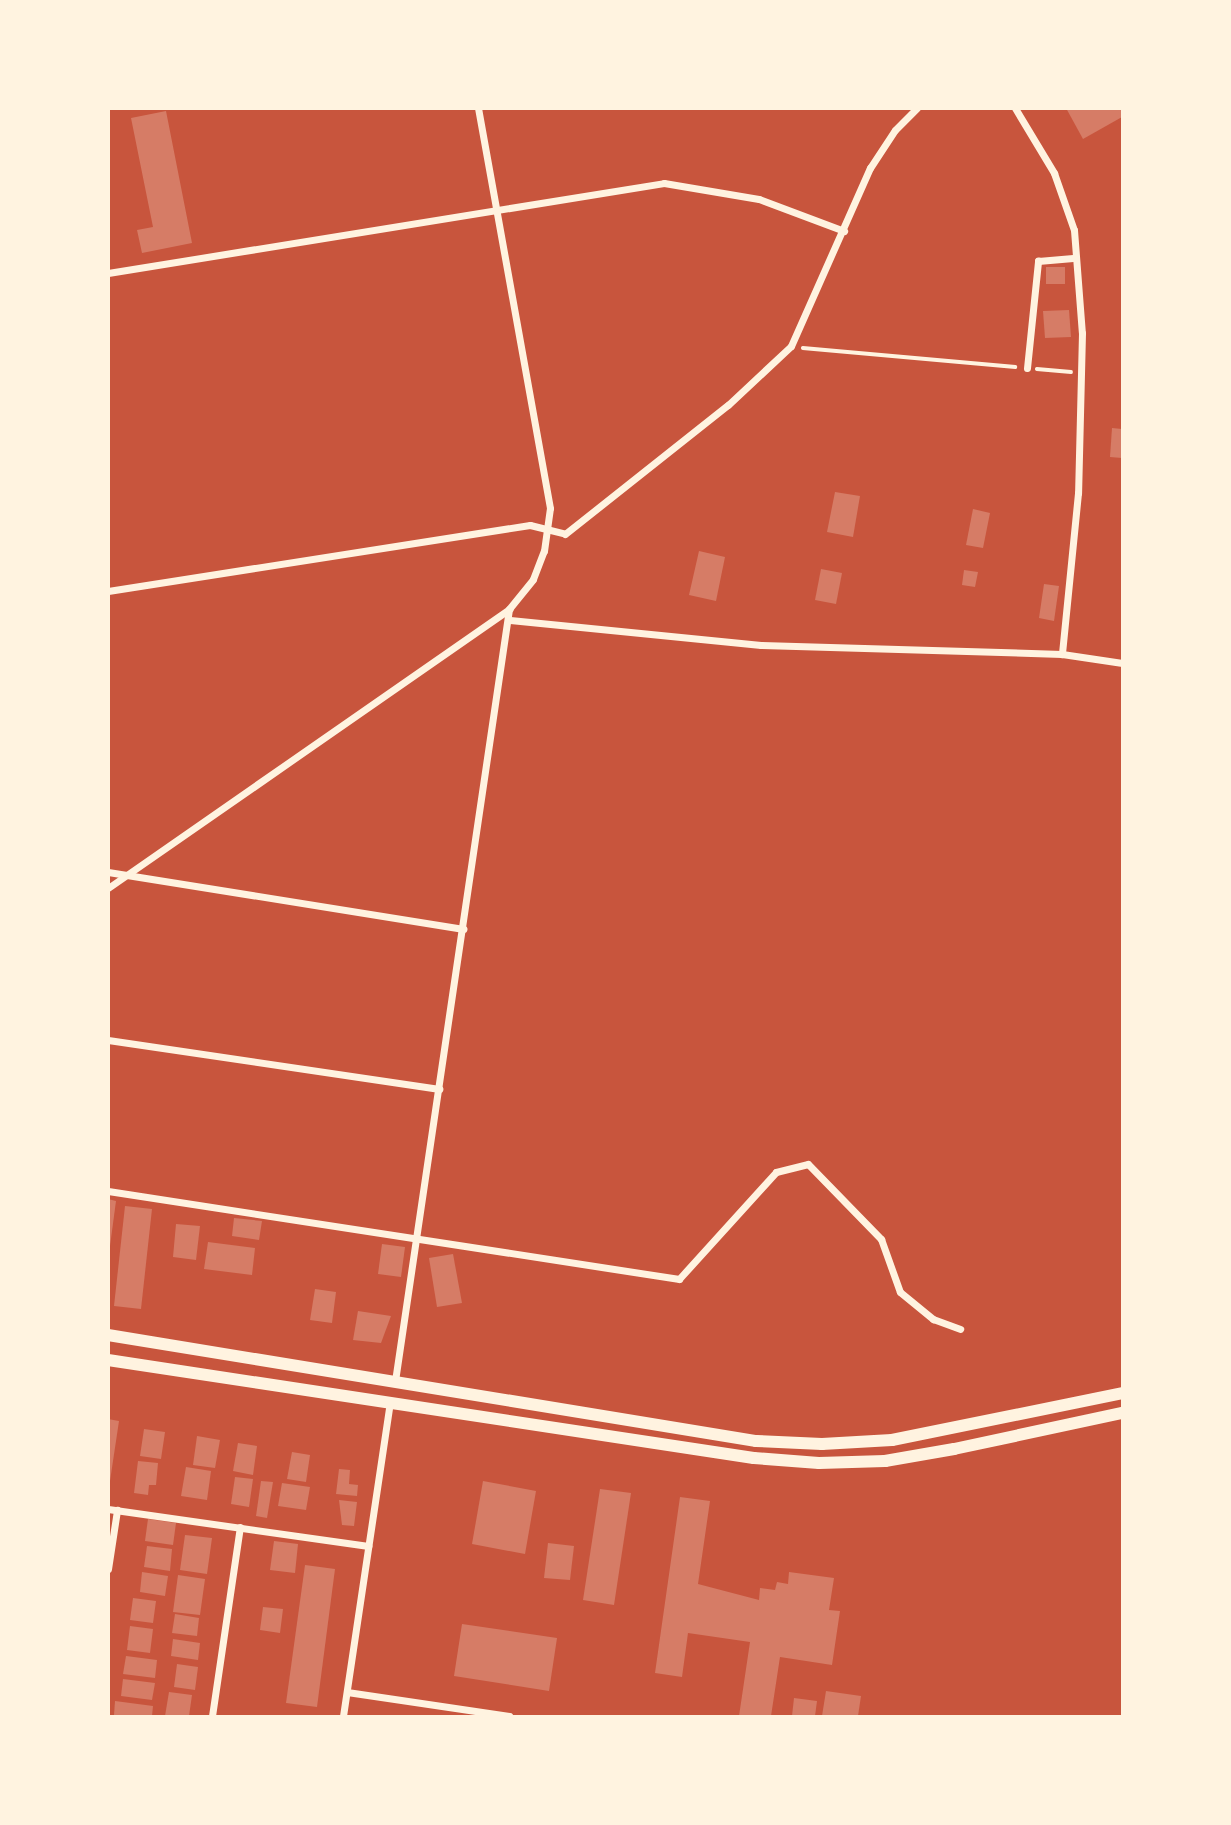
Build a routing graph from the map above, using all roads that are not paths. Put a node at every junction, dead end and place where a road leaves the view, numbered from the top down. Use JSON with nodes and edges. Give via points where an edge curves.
{"nodes":[{"id":1,"x":478,"y":108,"type":"edge"},
{"id":2,"x":917,"y":108,"type":"edge"},
{"id":3,"x":1015,"y":108,"type":"edge"},
{"id":4,"x":497,"y":209,"type":"junction"},
{"id":5,"x":844,"y":231,"type":"junction"},
{"id":6,"x":1076,"y":258,"type":"junction"},
{"id":7,"x":108,"y":273,"type":"edge"},
{"id":8,"x":1027,"y":368,"type":"road end"},
{"id":9,"x":548,"y":532,"type":"junction"},
{"id":10,"x":108,"y":591,"type":"edge"},
{"id":11,"x":509,"y":609,"type":"junction"},
{"id":12,"x":510,"y":620,"type":"junction"},
{"id":13,"x":1062,"y":654,"type":"junction"},
{"id":14,"x":1122,"y":663,"type":"edge"},
{"id":15,"x":108,"y":872,"type":"edge"},
{"id":16,"x":127,"y":875,"type":"junction"},
{"id":17,"x":108,"y":888,"type":"edge"},
{"id":18,"x":463,"y":929,"type":"junction"},
{"id":19,"x":108,"y":1040,"type":"edge"},
{"id":20,"x":439,"y":1089,"type":"junction"},
{"id":21,"x":108,"y":1191,"type":"edge"},
{"id":22,"x":416,"y":1238,"type":"junction"},
{"id":23,"x":960,"y":1329,"type":"dead end"},
{"id":24,"x":108,"y":1335,"type":"edge"},
{"id":25,"x":108,"y":1360,"type":"edge"},
{"id":26,"x":395,"y":1381,"type":"junction"},
{"id":27,"x":1122,"y":1394,"type":"edge"},
{"id":28,"x":390,"y":1401,"type":"junction"},
{"id":29,"x":1122,"y":1413,"type":"edge"},
{"id":30,"x":113,"y":1509,"type":"edge"},
{"id":31,"x":240,"y":1527,"type":"junction"},
{"id":32,"x":368,"y":1546,"type":"junction"},
{"id":33,"x":108,"y":1569,"type":"edge"},
{"id":34,"x":347,"y":1692,"type":"junction"},
{"id":35,"x":466,"y":1714,"type":"edge"},
{"id":36,"x":212,"y":1717,"type":"edge"},
{"id":37,"x":343,"y":1717,"type":"edge"},
{"id":38,"x":509,"y":1717,"type":"edge"}],
"edges":[{"from":1,"to":4,"type":"street"},
{"from":2,"to":5,"type":"street","via":[[895,130],[870,168]]},
{"from":3,"to":6,"type":"street","via":[[1054,173],[1074,230]]},
{"from":4,"to":5,"type":"street","via":[[664,183],[760,200]]},
{"from":4,"to":7,"type":"street"},
{"from":4,"to":9,"type":"street","via":[[550,508]]},
{"from":5,"to":9,"type":"street","via":[[791,346],[728,405],[619,494],[565,534]]},
{"from":6,"to":8,"type":"street","via":[[1038,261]]},
{"from":6,"to":13,"type":"street","via":[[1080,373],[1074,572]]},
{"from":9,"to":10,"type":"street","via":[[530,525]]},
{"from":9,"to":11,"type":"street","via":[[533,579]]},
{"from":11,"to":12,"type":"street"},
{"from":11,"to":16,"type":"street"},
{"from":12,"to":13,"type":"street","via":[[761,645]]},
{"from":12,"to":18,"type":"street"},
{"from":13,"to":14,"type":"street"},
{"from":15,"to":16,"type":"street"},
{"from":16,"to":17,"type":"street"},
{"from":16,"to":18,"type":"street"},
{"from":18,"to":20,"type":"street"},
{"from":19,"to":20,"type":"street"},
{"from":20,"to":22,"type":"street"},
{"from":21,"to":22,"type":"street"},
{"from":22,"to":23,"type":"street","via":[[679,1279],[776,1172],[808,1164],[881,1239],[900,1292],[933,1319]]},
{"from":22,"to":26,"type":"street"},
{"from":24,"to":26,"type":"street"},
{"from":25,"to":28,"type":"street"},
{"from":26,"to":27,"type":"street","via":[[756,1440],[822,1444],[951,1430]]},
{"from":28,"to":29,"type":"street","via":[[754,1458],[819,1463],[885,1461],[954,1450]]},
{"from":28,"to":32,"type":"street"},
{"from":30,"to":31,"type":"street"},
{"from":30,"to":33,"type":"street"},
{"from":31,"to":32,"type":"street"},
{"from":31,"to":36,"type":"street"},
{"from":32,"to":34,"type":"street"},
{"from":34,"to":35,"type":"street"},
{"from":34,"to":37,"type":"street"},
{"from":35,"to":38,"type":"street"}]}
